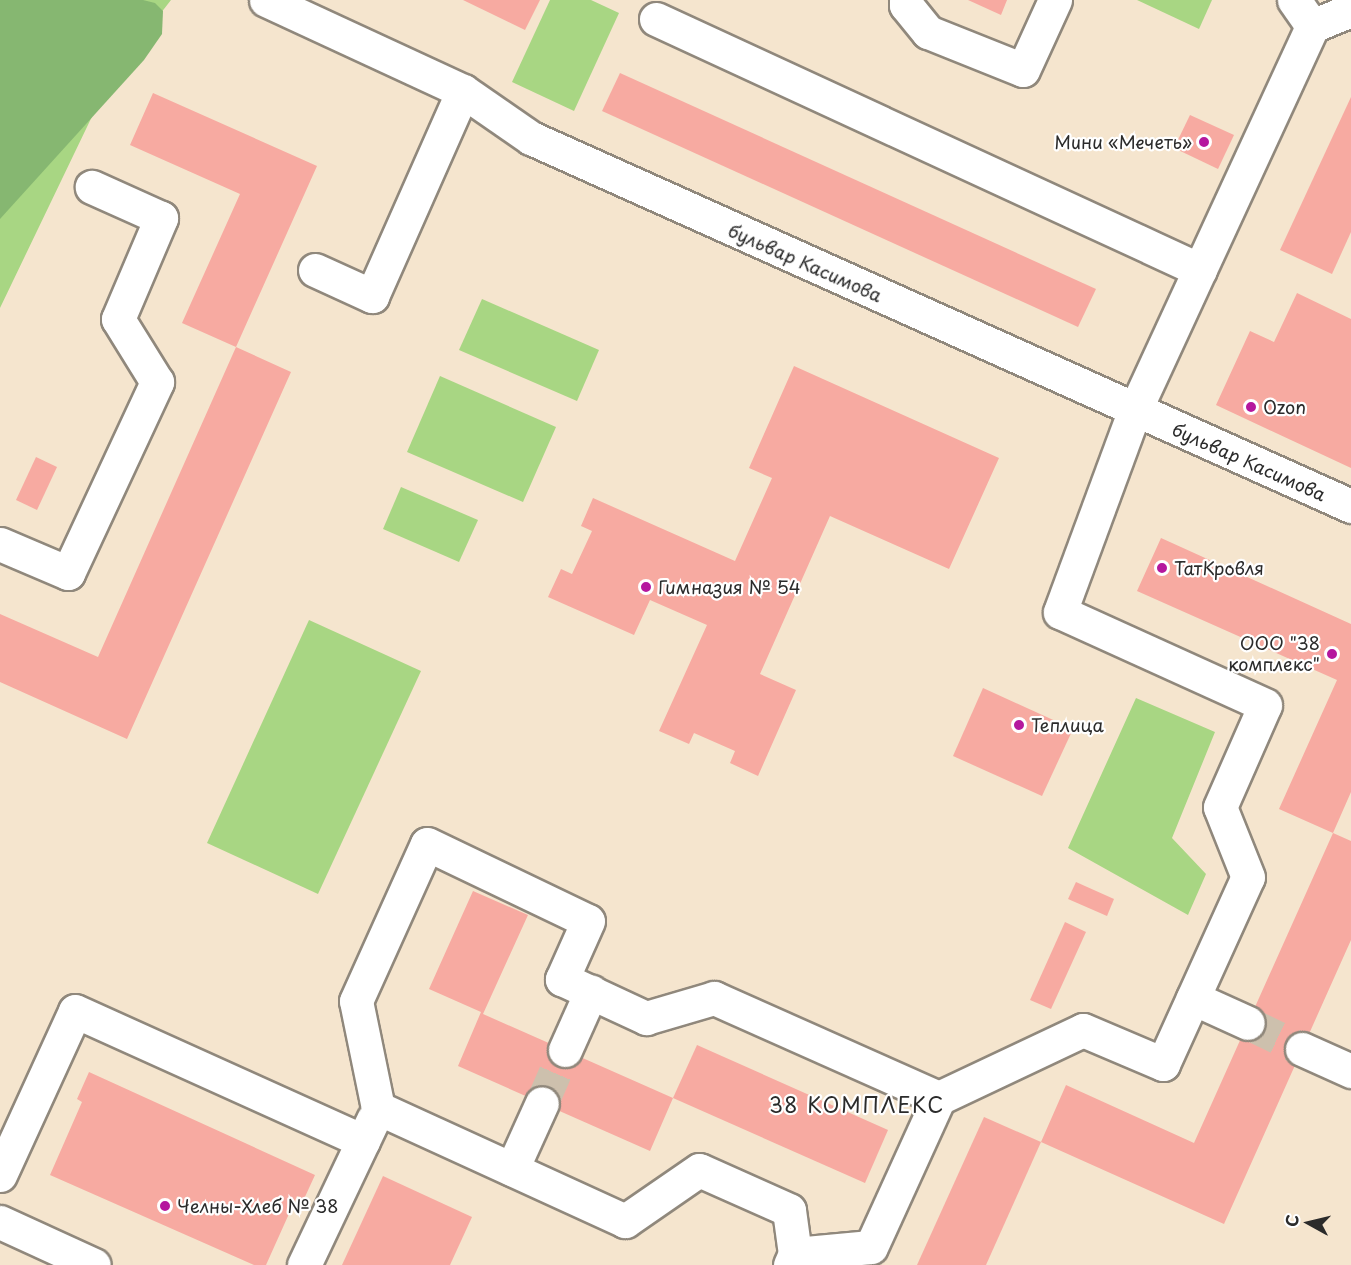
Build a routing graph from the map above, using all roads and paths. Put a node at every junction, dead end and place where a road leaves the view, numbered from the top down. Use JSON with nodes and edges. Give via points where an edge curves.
{"nodes":[{"id":1,"x":906,"y":0,"type":"edge"},
{"id":2,"x":1055,"y":0,"type":"edge"},
{"id":3,"x":268,"y":1,"type":"edge"},
{"id":4,"x":1351,"y":10,"type":"edge"},
{"id":5,"x":1303,"y":13,"type":"edge"},
{"id":6,"x":656,"y":19,"type":"dead end"},
{"id":7,"x":463,"y":91,"type":"junction"},
{"id":8,"x":92,"y":187,"type":"dead end"},
{"id":9,"x":315,"y":270,"type":"dead end"},
{"id":10,"x":1200,"y":270,"type":"junction"},
{"id":11,"x":1134,"y":412,"type":"junction"},
{"id":12,"x":1351,"y":506,"type":"edge"},
{"id":13,"x":0,"y":544,"type":"edge"},
{"id":14,"x":591,"y":992,"type":"junction"},
{"id":15,"x":1193,"y":998,"type":"junction"},
{"id":16,"x":1248,"y":1023,"type":"tunnel mouth"},
{"id":17,"x":1302,"y":1049,"type":"tunnel mouth"},
{"id":18,"x":565,"y":1050,"type":"tunnel mouth"},
{"id":19,"x":1351,"y":1071,"type":"edge"},
{"id":20,"x":939,"y":1098,"type":"junction"},
{"id":21,"x":542,"y":1103,"type":"tunnel mouth"},
{"id":22,"x":378,"y":1108,"type":"junction"},
{"id":23,"x":363,"y":1141,"type":"junction"},
{"id":24,"x":512,"y":1169,"type":"junction"},
{"id":25,"x":0,"y":1175,"type":"edge"},
{"id":26,"x":0,"y":1222,"type":"edge"},
{"id":27,"x":793,"y":1260,"type":"edge"},
{"id":28,"x":94,"y":1265,"type":"edge"},
{"id":29,"x":304,"y":1265,"type":"edge"}],
"edges":[{"from":1,"to":2,"type":"street","via":[[928,32],[1023,70]]},
{"from":3,"to":7,"type":"street","name":"бульвар Касимова"},
{"from":4,"to":5,"type":"street"},
{"from":5,"to":10,"type":"street"},
{"from":6,"to":10,"type":"street"},
{"from":7,"to":9,"type":"street","via":[[372,296]]},
{"from":7,"to":11,"type":"street","name":"бульвар Касимова","via":[[531,138]]},
{"from":8,"to":13,"type":"street","via":[[161,218],[118,319],[157,382],[68,573]]},
{"from":10,"to":11,"type":"street"},
{"from":11,"to":12,"type":"street","name":"бульвар Касимова"},
{"from":11,"to":15,"type":"street","via":[[1060,612],[1265,705],[1220,807],[1248,877]]},
{"from":14,"to":18,"type":"street"},
{"from":14,"to":20,"type":"street","via":[[646,1018],[714,998]]},
{"from":14,"to":22,"type":"street","via":[[562,979],[588,921],[427,844],[356,1000]]},
{"from":15,"to":16,"type":"street"},
{"from":15,"to":20,"type":"street","via":[[1164,1064],[1083,1030]]},
{"from":17,"to":19,"type":"street"},
{"from":20,"to":27,"type":"street","via":[[871,1247]]},
{"from":21,"to":24,"type":"street"},
{"from":22,"to":23,"type":"street"},
{"from":22,"to":24,"type":"street"},
{"from":23,"to":25,"type":"street","via":[[75,1011]]},
{"from":23,"to":29,"type":"street"},
{"from":24,"to":27,"type":"street","via":[[625,1221],[699,1170],[789,1210]]},
{"from":26,"to":28,"type":"street"}]}
